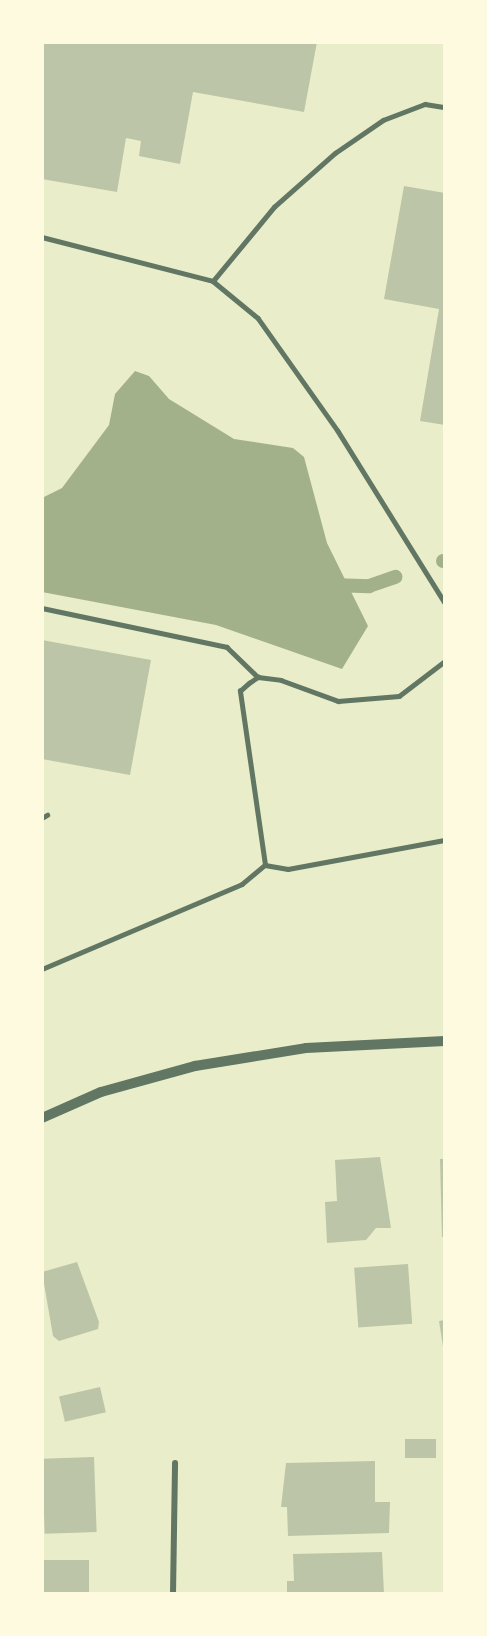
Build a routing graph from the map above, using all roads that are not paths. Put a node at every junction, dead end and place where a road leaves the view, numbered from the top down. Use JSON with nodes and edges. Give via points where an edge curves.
{"nodes":[{"id":1,"x":445,"y":107,"type":"edge"},
{"id":2,"x":42,"y":237,"type":"edge"},
{"id":3,"x":213,"y":281,"type":"junction"},
{"id":4,"x":445,"y":603,"type":"edge"},
{"id":5,"x":42,"y":608,"type":"edge"},
{"id":6,"x":445,"y":661,"type":"edge"},
{"id":7,"x":258,"y":677,"type":"junction"},
{"id":8,"x":445,"y":840,"type":"edge"},
{"id":9,"x":265,"y":865,"type":"junction"},
{"id":10,"x":42,"y":969,"type":"edge"},
{"id":11,"x":445,"y":1041,"type":"edge"},
{"id":12,"x":42,"y":1118,"type":"edge"},
{"id":13,"x":175,"y":1463,"type":"dead end"},
{"id":14,"x":173,"y":1594,"type":"edge"}],
"edges":[{"from":1,"to":3,"type":"lane","via":[[425,104],[382,120],[335,153],[274,207]]},
{"from":2,"to":3,"type":"lane"},
{"from":3,"to":4,"type":"lane","via":[[265,327],[339,431]]},
{"from":5,"to":7,"type":"lane","via":[[226,647]]},
{"from":6,"to":7,"type":"lane","via":[[399,696],[369,699],[338,701],[309,688]]},
{"from":7,"to":9,"type":"lane","via":[[240,691]]},
{"from":8,"to":9,"type":"lane","via":[[288,869]]},
{"from":9,"to":10,"type":"lane","via":[[242,884]]},
{"from":11,"to":12,"type":"street","via":[[306,1048],[195,1066],[101,1092]]},
{"from":13,"to":14,"type":"street"}]}
